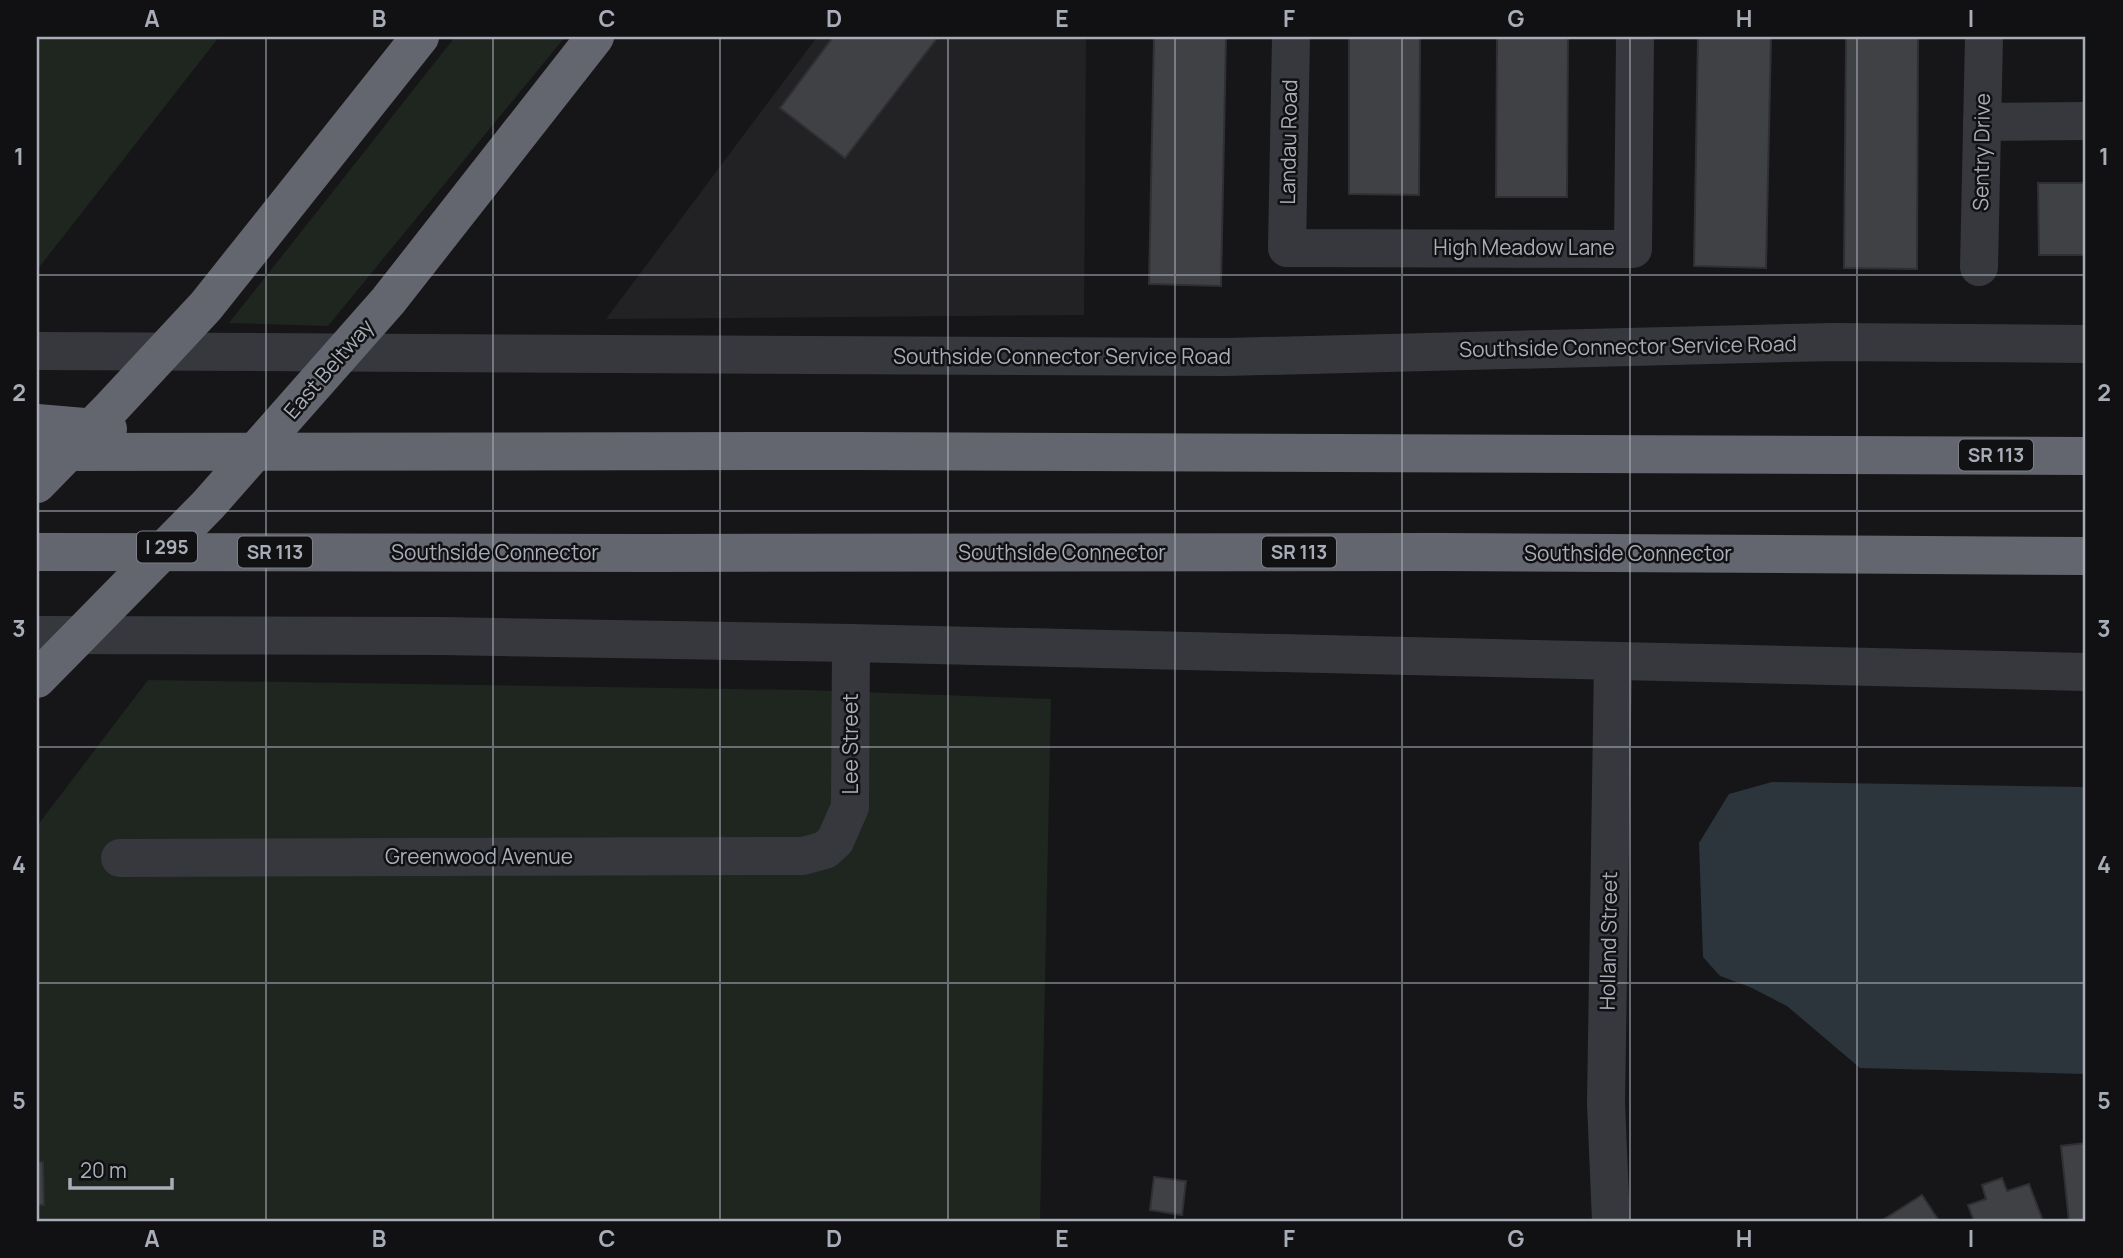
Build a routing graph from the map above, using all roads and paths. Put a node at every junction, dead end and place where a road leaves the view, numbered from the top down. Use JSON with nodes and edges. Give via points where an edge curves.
{"nodes":[{"id":1,"x":420,"y":37,"type":"edge"},
{"id":2,"x":595,"y":37,"type":"edge"},
{"id":3,"x":1291,"y":37,"type":"edge"},
{"id":4,"x":1634,"y":37,"type":"edge"},
{"id":5,"x":1984,"y":37,"type":"edge"},
{"id":6,"x":2086,"y":121,"type":"edge"},
{"id":7,"x":1982,"y":122,"type":"junction"},
{"id":8,"x":1287,"y":248,"type":"joint"},
{"id":9,"x":1979,"y":267,"type":"dead end"},
{"id":10,"x":2086,"y":344,"type":"edge"},
{"id":11,"x":37,"y":351,"type":"edge"},
{"id":12,"x":37,"y":423,"type":"edge"},
{"id":13,"x":2086,"y":449,"type":"edge"},
{"id":14,"x":355,"y":451,"type":"junction"},
{"id":15,"x":37,"y":452,"type":"edge"},
{"id":16,"x":1907,"y":455,"type":"junction"},
{"id":17,"x":2086,"y":456,"type":"edge"},
{"id":18,"x":37,"y":484,"type":"edge"},
{"id":19,"x":37,"y":552,"type":"edge"},
{"id":20,"x":2086,"y":556,"type":"edge"},
{"id":21,"x":37,"y":635,"type":"edge"},
{"id":22,"x":851,"y":643,"type":"junction"},
{"id":23,"x":1613,"y":661,"type":"junction"},
{"id":24,"x":2086,"y":672,"type":"edge"},
{"id":25,"x":37,"y":679,"type":"edge"},
{"id":26,"x":835,"y":841,"type":"joint"},
{"id":27,"x":120,"y":858,"type":"dead end"},
{"id":28,"x":1611,"y":1221,"type":"edge"}],
"edges":[{"from":1,"to":18,"type":"highway","via":[[206,306]]},
{"from":2,"to":25,"type":"highway","name":"East Beltway","number":"I 295","via":[[388,301],[208,505]]},
{"from":3,"to":8,"type":"street","name":"Landau Road"},
{"from":4,"to":8,"type":"street","name":"High Meadow Lane","via":[[1633,249]]},
{"from":5,"to":7,"type":"street","name":"Sentry Drive"},
{"from":6,"to":7,"type":"street"},
{"from":7,"to":9,"type":"street","name":"Sentry Drive"},
{"from":10,"to":11,"type":"street","name":"Southside Connector Service Road","via":[[1833,342],[1225,357]]},
{"from":12,"to":14,"type":"highway"},
{"from":13,"to":16,"type":"highway"},
{"from":14,"to":15,"type":"highway","number":"SR 113"},
{"from":14,"to":16,"type":"highway","number":"SR 113"},
{"from":16,"to":17,"type":"highway","number":"SR 113"},
{"from":19,"to":20,"type":"highway","name":"Southside Connector","number":"SR 113"},
{"from":21,"to":22,"type":"street"},
{"from":22,"to":23,"type":"street"},
{"from":22,"to":26,"type":"street","name":"Lee Street","via":[[850,807]]},
{"from":23,"to":24,"type":"street"},
{"from":23,"to":28,"type":"street","name":"Holland Street","via":[[1606,1103]]},
{"from":26,"to":27,"type":"street","name":"Greenwood Avenue","via":[[825,850],[803,856]]}]}
